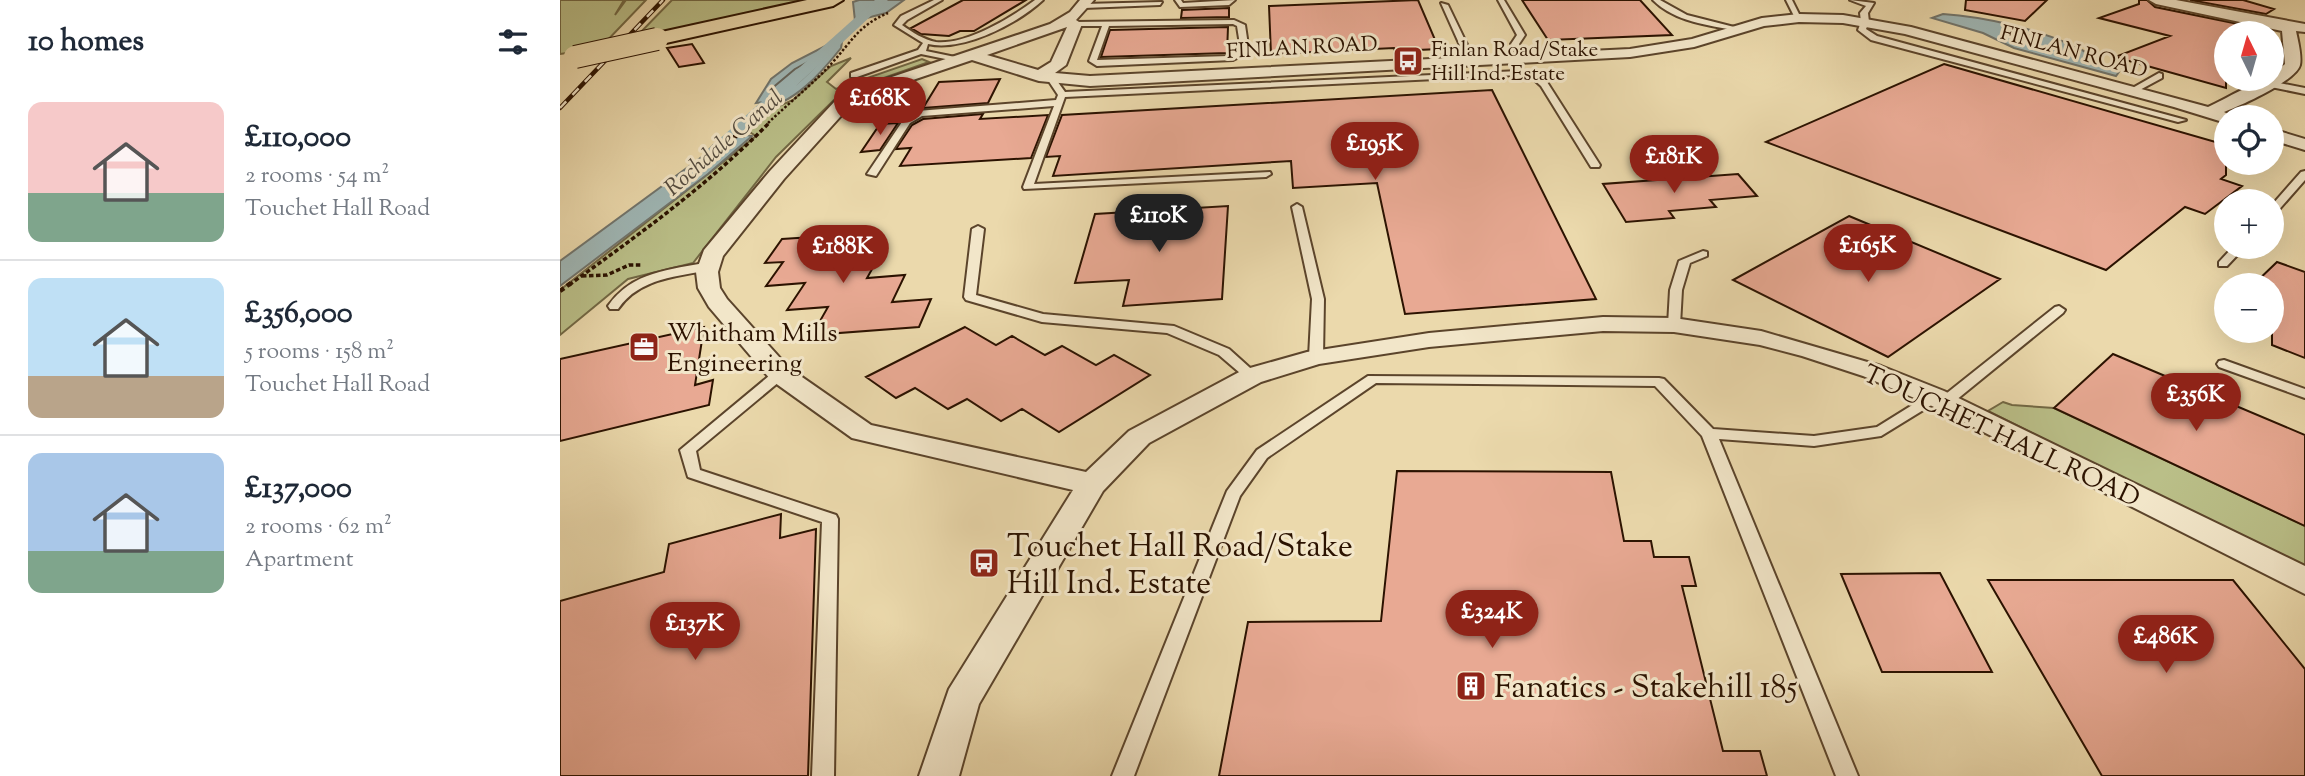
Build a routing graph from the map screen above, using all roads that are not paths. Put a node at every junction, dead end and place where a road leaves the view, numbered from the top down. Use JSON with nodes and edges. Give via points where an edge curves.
{"nodes":[{"id":1,"x":833,"y":0,"type":"edge"},
{"id":2,"x":939,"y":0,"type":"edge"},
{"id":3,"x":1040,"y":0,"type":"edge"},
{"id":4,"x":1068,"y":0,"type":"edge"},
{"id":5,"x":1178,"y":0,"type":"edge"},
{"id":6,"x":1232,"y":0,"type":"edge"},
{"id":7,"x":1501,"y":0,"type":"edge"},
{"id":8,"x":1656,"y":0,"type":"edge"},
{"id":9,"x":1789,"y":0,"type":"edge"},
{"id":10,"x":1853,"y":0,"type":"edge"},
{"id":11,"x":2157,"y":0,"type":"edge"},
{"id":12,"x":1086,"y":3,"type":"edge"},
{"id":13,"x":1160,"y":3,"type":"dead end"},
{"id":14,"x":1444,"y":5,"type":"dead end"},
{"id":15,"x":1799,"y":18,"type":"junction"},
{"id":16,"x":2260,"y":21,"type":"edge"},
{"id":17,"x":1865,"y":22,"type":"junction"},
{"id":18,"x":1069,"y":23,"type":"junction"},
{"id":19,"x":1106,"y":25,"type":"junction"},
{"id":20,"x":2284,"y":26,"type":"joint"},
{"id":21,"x":2305,"y":28,"type":"edge"},
{"id":22,"x":1738,"y":29,"type":"junction"},
{"id":23,"x":925,"y":42,"type":"junction"},
{"id":24,"x":921,"y":51,"type":"junction"},
{"id":25,"x":965,"y":57,"type":"junction"},
{"id":26,"x":1522,"y":58,"type":"junction"},
{"id":27,"x":568,"y":59,"type":"edge"},
{"id":28,"x":1471,"y":61,"type":"junction"},
{"id":29,"x":2284,"y":74,"type":"edge"},
{"id":30,"x":854,"y":75,"type":"dead end"},
{"id":31,"x":2159,"y":76,"type":"dead end"},
{"id":32,"x":1046,"y":78,"type":"junction"},
{"id":33,"x":2284,"y":87,"type":"edge"},
{"id":34,"x":2133,"y":90,"type":"junction"},
{"id":35,"x":2254,"y":91,"type":"edge"},
{"id":36,"x":2305,"y":91,"type":"edge"},
{"id":37,"x":1060,"y":99,"type":"junction"},
{"id":38,"x":2209,"y":112,"type":"junction"},
{"id":39,"x":2214,"y":114,"type":"edge"},
{"id":40,"x":2181,"y":120,"type":"dead end"},
{"id":41,"x":2284,"y":138,"type":"edge"},
{"id":42,"x":2305,"y":145,"type":"edge"},
{"id":43,"x":1595,"y":165,"type":"dead end"},
{"id":44,"x":872,"y":174,"type":"dead end"},
{"id":45,"x":1266,"y":174,"type":"dead end"},
{"id":46,"x":2305,"y":174,"type":"edge"},
{"id":47,"x":2284,"y":198,"type":"edge"},
{"id":48,"x":1297,"y":207,"type":"dead end"},
{"id":49,"x":978,"y":229,"type":"dead end"},
{"id":50,"x":1703,"y":254,"type":"dead end"},
{"id":51,"x":2228,"y":259,"type":"edge"},
{"id":52,"x":2224,"y":264,"type":"dead end"},
{"id":53,"x":709,"y":266,"type":"junction"},
{"id":54,"x":614,"y":306,"type":"dead end"},
{"id":55,"x":2059,"y":310,"type":"dead end"},
{"id":56,"x":1674,"y":325,"type":"junction"},
{"id":57,"x":1316,"y":357,"type":"junction"},
{"id":58,"x":2224,"y":364,"type":"dead end"},
{"id":59,"x":1252,"y":376,"type":"junction"},
{"id":60,"x":787,"y":378,"type":"junction"},
{"id":61,"x":2305,"y":394,"type":"edge"},
{"id":62,"x":1940,"y":400,"type":"junction"},
{"id":63,"x":1709,"y":435,"type":"junction"},
{"id":64,"x":1091,"y":484,"type":"junction"},
{"id":65,"x":2305,"y":581,"type":"edge"},
{"id":66,"x":824,"y":776,"type":"edge"},
{"id":67,"x":939,"y":776,"type":"edge"},
{"id":68,"x":1123,"y":776,"type":"edge"},
{"id":69,"x":1847,"y":776,"type":"edge"}],
"edges":[{"from":1,"to":27,"type":"main road","bridge":true},
{"from":2,"to":23,"type":"lane","via":[[899,23]]},
{"from":3,"to":23,"type":"lane","via":[[985,33],[957,41]]},
{"from":4,"to":25,"type":"street","via":[[1045,20]]},
{"from":5,"to":6,"type":"lane","via":[[1180,5]]},
{"from":7,"to":26,"type":"lane","via":[[1521,35],[1515,44]]},
{"from":8,"to":22,"type":"lane","via":[[1690,18]]},
{"from":9,"to":15,"type":"lane"},
{"from":10,"to":17,"type":"lane","via":[[1871,5],[1864,13]]},
{"from":11,"to":16,"type":"street"},
{"from":12,"to":13,"type":"lane"},
{"from":12,"to":18,"type":"street"},
{"from":14,"to":28,"type":"lane"},
{"from":15,"to":17,"type":"street","name":"FINLAN ROAD"},
{"from":15,"to":22,"type":"street","name":"FINLAN ROAD"},
{"from":17,"to":34,"type":"street","name":"FINLAN ROAD"},
{"from":17,"to":40,"type":"lane","via":[[1862,30],[1866,34],[1898,46]]},
{"from":18,"to":19,"type":"lane"},
{"from":18,"to":25,"type":"street"},
{"from":18,"to":32,"type":"street","via":[[1058,65]]},
{"from":19,"to":19,"type":"lane","via":[[1238,23],[1244,30],[1245,52],[1230,58],[1097,64],[1093,61]]},
{"from":20,"to":21,"type":"street"},
{"from":20,"to":29,"type":"street","via":[[2289,30],[2294,64]]},
{"from":22,"to":26,"type":"street","name":"FINLAN ROAD","via":[[1659,51]]},
{"from":23,"to":24,"type":"lane"},
{"from":24,"to":25,"type":"lane"},
{"from":24,"to":30,"type":"lane"},
{"from":25,"to":32,"type":"street","name":"FINLAN ROAD"},
{"from":25,"to":53,"type":"street","via":[[843,103],[777,175],[712,255]]},
{"from":26,"to":28,"type":"street","name":"FINLAN ROAD"},
{"from":28,"to":32,"type":"street","name":"FINLAN ROAD","via":[[1090,81]]},
{"from":31,"to":34,"type":"lane"},
{"from":32,"to":37,"type":"lane"},
{"from":33,"to":36,"type":"lane"},
{"from":34,"to":38,"type":"street","name":"FINLAN ROAD"},
{"from":35,"to":38,"type":"street"},
{"from":37,"to":43,"type":"lane","via":[[1519,73],[1533,75],[1544,84]]},
{"from":37,"to":44,"type":"lane","via":[[920,113],[907,121]]},
{"from":37,"to":45,"type":"lane","via":[[1028,187]]},
{"from":38,"to":39,"type":"street","name":"FINLAN ROAD"},
{"from":41,"to":42,"type":"street"},
{"from":46,"to":47,"type":"lane"},
{"from":48,"to":57,"type":"lane","via":[[1318,299]]},
{"from":49,"to":59,"type":"lane","via":[[970,297],[1042,318],[1169,329],[1224,352]]},
{"from":50,"to":56,"type":"lane","via":[[1685,261],[1676,290]]},
{"from":51,"to":52,"type":"lane"},
{"from":53,"to":54,"type":"lane","via":[[636,283],[620,294]]},
{"from":53,"to":60,"type":"street","via":[[709,288],[717,302]]},
{"from":55,"to":62,"type":"lane"},
{"from":56,"to":57,"type":"street","name":"TOUCHET HALL ROAD","via":[[1603,324],[1429,340]]},
{"from":56,"to":62,"type":"street","name":"TOUCHET HALL ROAD","via":[[1709,328],[1811,351],[1872,370]]},
{"from":57,"to":59,"type":"street","name":"TOUCHET HALL ROAD"},
{"from":58,"to":61,"type":"lane"},
{"from":59,"to":64,"type":"street","name":"TOUCHET HALL ROAD","via":[[1139,437]]},
{"from":60,"to":64,"type":"street","via":[[862,432]]},
{"from":60,"to":66,"type":"lane","via":[[688,450],[693,473],[830,519]]},
{"from":62,"to":63,"type":"lane","via":[[1881,431],[1814,441]]},
{"from":62,"to":65,"type":"street","name":"TOUCHET HALL ROAD"},
{"from":63,"to":68,"type":"lane","via":[[1659,382],[1373,379],[1262,454],[1233,495]]},
{"from":63,"to":69,"type":"lane"},
{"from":64,"to":67,"type":"street","name":"TOUCHET HALL ROAD","via":[[962,700]]}]}
